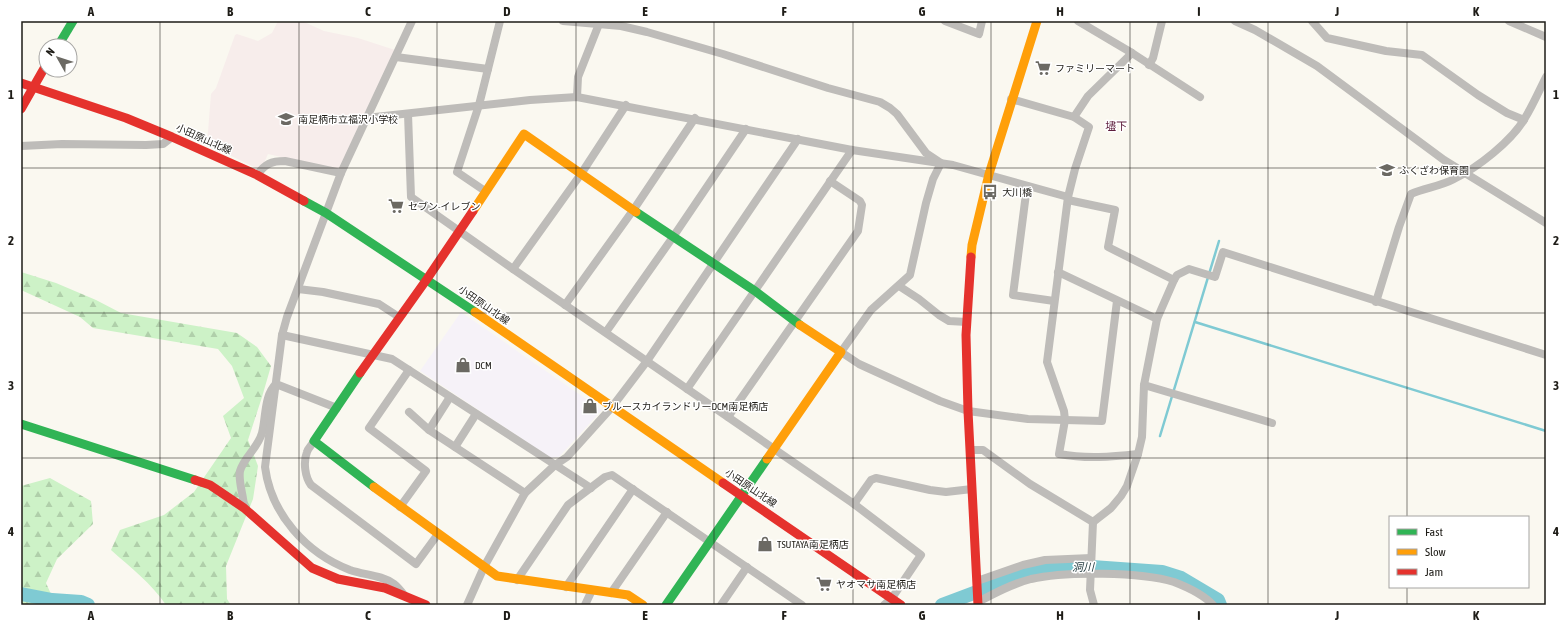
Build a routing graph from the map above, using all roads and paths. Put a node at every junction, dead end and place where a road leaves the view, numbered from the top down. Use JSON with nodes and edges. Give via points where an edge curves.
{"nodes":[{"id":1,"x":73,"y":21,"type":"edge"},
{"id":2,"x":412,"y":21,"type":"edge"},
{"id":3,"x":500,"y":21,"type":"edge"},
{"id":4,"x":563,"y":21,"type":"edge"},
{"id":5,"x":945,"y":21,"type":"edge"},
{"id":6,"x":982,"y":21,"type":"edge"},
{"id":7,"x":1037,"y":21,"type":"edge"},
{"id":8,"x":1078,"y":21,"type":"edge"},
{"id":9,"x":1162,"y":21,"type":"edge"},
{"id":10,"x":1235,"y":21,"type":"edge"},
{"id":11,"x":1312,"y":21,"type":"edge"},
{"id":12,"x":1509,"y":21,"type":"edge"},
{"id":13,"x":599,"y":24,"type":"junction"},
{"id":14,"x":1546,"y":37,"type":"edge"},
{"id":15,"x":63,"y":38,"type":"edge"},
{"id":16,"x":1132,"y":53,"type":"junction"},
{"id":17,"x":396,"y":57,"type":"junction"},
{"id":18,"x":1149,"y":65,"type":"junction"},
{"id":19,"x":488,"y":69,"type":"junction"},
{"id":20,"x":1546,"y":77,"type":"edge"},
{"id":21,"x":38,"y":78,"type":"edge"},
{"id":22,"x":21,"y":83,"type":"edge"},
{"id":23,"x":33,"y":86,"type":"junction"},
{"id":24,"x":577,"y":96,"type":"junction"},
{"id":25,"x":1200,"y":97,"type":"dead end"},
{"id":26,"x":1012,"y":99,"type":"junction"},
{"id":27,"x":480,"y":105,"type":"junction"},
{"id":28,"x":626,"y":105,"type":"junction"},
{"id":29,"x":21,"y":109,"type":"edge"},
{"id":30,"x":408,"y":114,"type":"junction"},
{"id":31,"x":1074,"y":117,"type":"junction"},
{"id":32,"x":366,"y":118,"type":"junction"},
{"id":33,"x":695,"y":118,"type":"junction"},
{"id":34,"x":1524,"y":120,"type":"junction"},
{"id":35,"x":746,"y":129,"type":"junction"},
{"id":36,"x":172,"y":137,"type":"junction"},
{"id":37,"x":798,"y":139,"type":"junction"},
{"id":38,"x":21,"y":146,"type":"edge"},
{"id":39,"x":852,"y":150,"type":"junction"},
{"id":40,"x":941,"y":163,"type":"junction"},
{"id":41,"x":341,"y":173,"type":"junction"},
{"id":42,"x":581,"y":174,"type":"junction"},
{"id":43,"x":989,"y":174,"type":"junction"},
{"id":44,"x":1465,"y":174,"type":"junction"},
{"id":45,"x":257,"y":175,"type":"junction"},
{"id":46,"x":830,"y":181,"type":"junction"},
{"id":47,"x":1027,"y":186,"type":"junction"},
{"id":48,"x":485,"y":191,"type":"junction"},
{"id":49,"x":1068,"y":198,"type":"junction"},
{"id":50,"x":634,"y":209,"type":"junction"},
{"id":51,"x":326,"y":213,"type":"junction"},
{"id":52,"x":1546,"y":223,"type":"edge"},
{"id":53,"x":458,"y":232,"type":"junction"},
{"id":54,"x":673,"y":237,"type":"junction"},
{"id":55,"x":714,"y":263,"type":"junction"},
{"id":56,"x":513,"y":269,"type":"junction"},
{"id":57,"x":1058,"y":272,"type":"junction"},
{"id":58,"x":427,"y":279,"type":"junction"},
{"id":59,"x":1174,"y":280,"type":"junction"},
{"id":60,"x":899,"y":286,"type":"junction"},
{"id":61,"x":298,"y":289,"type":"junction"},
{"id":62,"x":755,"y":291,"type":"junction"},
{"id":63,"x":1054,"y":301,"type":"junction"},
{"id":64,"x":1117,"y":301,"type":"junction"},
{"id":65,"x":1376,"y":302,"type":"junction"},
{"id":66,"x":565,"y":305,"type":"junction"},
{"id":67,"x":399,"y":317,"type":"junction"},
{"id":68,"x":1157,"y":319,"type":"junction"},
{"id":69,"x":795,"y":322,"type":"junction"},
{"id":70,"x":967,"y":322,"type":"junction"},
{"id":71,"x":606,"y":332,"type":"junction"},
{"id":72,"x":282,"y":334,"type":"junction"},
{"id":73,"x":841,"y":352,"type":"junction"},
{"id":74,"x":373,"y":355,"type":"junction"},
{"id":75,"x":1546,"y":355,"type":"edge"},
{"id":76,"x":647,"y":361,"type":"junction"},
{"id":77,"x":409,"y":370,"type":"junction"},
{"id":78,"x":276,"y":384,"type":"junction"},
{"id":79,"x":1144,"y":385,"type":"junction"},
{"id":80,"x":687,"y":389,"type":"junction"},
{"id":81,"x":450,"y":397,"type":"junction"},
{"id":82,"x":612,"y":407,"type":"junction"},
{"id":83,"x":337,"y":408,"type":"junction"},
{"id":84,"x":968,"y":411,"type":"junction"},
{"id":85,"x":409,"y":412,"type":"dead end"},
{"id":86,"x":476,"y":414,"type":"junction"},
{"id":87,"x":728,"y":417,"type":"junction"},
{"id":88,"x":1065,"y":420,"type":"junction"},
{"id":89,"x":1272,"y":423,"type":"dead end"},
{"id":90,"x":21,"y":424,"type":"edge"},
{"id":91,"x":429,"y":430,"type":"junction"},
{"id":92,"x":314,"y":441,"type":"junction"},
{"id":93,"x":455,"y":447,"type":"junction"},
{"id":94,"x":774,"y":449,"type":"junction"},
{"id":95,"x":971,"y":450,"type":"junction"},
{"id":96,"x":1138,"y":454,"type":"junction"},
{"id":97,"x":555,"y":465,"type":"junction"},
{"id":98,"x":591,"y":488,"type":"junction"},
{"id":99,"x":633,"y":488,"type":"junction"},
{"id":100,"x":972,"y":490,"type":"junction"},
{"id":101,"x":524,"y":493,"type":"junction"},
{"id":102,"x":742,"y":495,"type":"junction"},
{"id":103,"x":854,"y":504,"type":"junction"},
{"id":104,"x":400,"y":507,"type":"junction"},
{"id":105,"x":244,"y":508,"type":"junction"},
{"id":106,"x":667,"y":512,"type":"junction"},
{"id":107,"x":1093,"y":522,"type":"junction"},
{"id":108,"x":438,"y":534,"type":"junction"},
{"id":109,"x":710,"y":542,"type":"junction"},
{"id":110,"x":1091,"y":558,"type":"junction"},
{"id":111,"x":484,"y":567,"type":"junction"},
{"id":112,"x":747,"y":567,"type":"junction"},
{"id":113,"x":1090,"y":574,"type":"junction"},
{"id":114,"x":516,"y":580,"type":"junction"},
{"id":115,"x":977,"y":582,"type":"junction"},
{"id":116,"x":566,"y":587,"type":"junction"},
{"id":117,"x":592,"y":590,"type":"junction"},
{"id":118,"x":611,"y":593,"type":"junction"},
{"id":119,"x":405,"y":595,"type":"junction"},
{"id":120,"x":896,"y":601,"type":"edge"},
{"id":121,"x":422,"y":603,"type":"edge"},
{"id":122,"x":978,"y":603,"type":"edge"},
{"id":123,"x":410,"y":605,"type":"edge"},
{"id":124,"x":467,"y":605,"type":"edge"},
{"id":125,"x":585,"y":605,"type":"edge"},
{"id":126,"x":643,"y":605,"type":"edge"},
{"id":127,"x":666,"y":605,"type":"edge"},
{"id":128,"x":722,"y":605,"type":"edge"},
{"id":129,"x":802,"y":605,"type":"edge"},
{"id":130,"x":884,"y":605,"type":"edge"},
{"id":131,"x":1094,"y":605,"type":"edge"},
{"id":132,"x":1213,"y":605,"type":"edge"}],
"edges":[{"from":1,"to":15,"type":"street"},
{"from":2,"to":17,"type":"street"},
{"from":3,"to":19,"type":"street"},
{"from":4,"to":13,"type":"street"},
{"from":5,"to":6,"type":"street","via":[[980,34]]},
{"from":7,"to":26,"type":"street"},
{"from":8,"to":16,"type":"street"},
{"from":9,"to":18,"type":"street"},
{"from":10,"to":44,"type":"street","via":[[1317,66]]},
{"from":11,"to":34,"type":"street","via":[[1327,38],[1386,51],[1422,55],[1478,96]]},
{"from":12,"to":14,"type":"street"},
{"from":13,"to":24,"type":"street","via":[[578,77]]},
{"from":13,"to":40,"type":"street","via":[[647,32],[880,102],[897,114],[926,153]]},
{"from":16,"to":18,"type":"street"},
{"from":16,"to":31,"type":"street","via":[[1088,96]]},
{"from":17,"to":19,"type":"street"},
{"from":17,"to":32,"type":"street"},
{"from":18,"to":25,"type":"street"},
{"from":19,"to":27,"type":"street"},
{"from":20,"to":34,"type":"street"},
{"from":21,"to":23,"type":"street"},
{"from":22,"to":23,"type":"street","name":"小田原山北線"},
{"from":23,"to":29,"type":"street"},
{"from":23,"to":36,"type":"street","name":"小田原山北線"},
{"from":24,"to":27,"type":"street"},
{"from":24,"to":28,"type":"street"},
{"from":26,"to":31,"type":"street"},
{"from":26,"to":43,"type":"street"},
{"from":27,"to":30,"type":"street"},
{"from":27,"to":48,"type":"street","via":[[457,172]]},
{"from":28,"to":33,"type":"street"},
{"from":28,"to":42,"type":"street"},
{"from":30,"to":32,"type":"street"},
{"from":30,"to":53,"type":"street","via":[[411,197]]},
{"from":31,"to":49,"type":"street","via":[[1089,127]]},
{"from":32,"to":41,"type":"street"},
{"from":33,"to":35,"type":"street"},
{"from":33,"to":50,"type":"street"},
{"from":34,"to":44,"type":"street","via":[[1490,157]]},
{"from":35,"to":37,"type":"street"},
{"from":35,"to":54,"type":"street"},
{"from":36,"to":38,"type":"street","via":[[162,144],[146,145]]},
{"from":36,"to":45,"type":"street","name":"小田原山北線"},
{"from":37,"to":39,"type":"street"},
{"from":37,"to":55,"type":"street"},
{"from":39,"to":40,"type":"street"},
{"from":39,"to":46,"type":"street"},
{"from":40,"to":43,"type":"street"},
{"from":40,"to":60,"type":"street","via":[[926,203],[910,275]]},
{"from":41,"to":45,"type":"street","via":[[277,161],[264,166]]},
{"from":41,"to":51,"type":"street"},
{"from":42,"to":48,"type":"street","via":[[524,134]]},
{"from":42,"to":50,"type":"street"},
{"from":42,"to":56,"type":"street"},
{"from":43,"to":47,"type":"street"},
{"from":43,"to":70,"type":"street","via":[[972,245]]},
{"from":44,"to":52,"type":"street"},
{"from":44,"to":65,"type":"street","via":[[1411,194]]},
{"from":45,"to":51,"type":"street","name":"小田原山北線"},
{"from":46,"to":62,"type":"street"},
{"from":46,"to":69,"type":"street","via":[[862,204],[858,230]]},
{"from":47,"to":49,"type":"street"},
{"from":47,"to":63,"type":"street","via":[[1013,295]]},
{"from":48,"to":53,"type":"street"},
{"from":49,"to":57,"type":"street"},
{"from":49,"to":59,"type":"street","via":[[1115,210],[1108,247]]},
{"from":50,"to":54,"type":"street"},
{"from":50,"to":66,"type":"street"},
{"from":51,"to":58,"type":"street","name":"小田原山北線"},
{"from":51,"to":61,"type":"street"},
{"from":53,"to":56,"type":"street"},
{"from":53,"to":58,"type":"street"},
{"from":54,"to":55,"type":"street"},
{"from":54,"to":71,"type":"street"},
{"from":55,"to":62,"type":"street"},
{"from":55,"to":76,"type":"street"},
{"from":56,"to":66,"type":"street"},
{"from":57,"to":63,"type":"street"},
{"from":57,"to":64,"type":"street"},
{"from":58,"to":67,"type":"street"},
{"from":58,"to":82,"type":"street","name":"小田原山北線"},
{"from":59,"to":65,"type":"street","via":[[1177,275],[1190,269],[1215,277],[1222,252]]},
{"from":59,"to":68,"type":"street"},
{"from":60,"to":70,"type":"street","via":[[939,315],[949,320]]},
{"from":60,"to":73,"type":"street","via":[[872,310]]},
{"from":61,"to":67,"type":"street","via":[[379,304]]},
{"from":61,"to":72,"type":"street"},
{"from":62,"to":69,"type":"street"},
{"from":62,"to":80,"type":"street"},
{"from":63,"to":88,"type":"street","via":[[1047,362]]},
{"from":64,"to":68,"type":"street"},
{"from":64,"to":88,"type":"street","via":[[1102,422]]},
{"from":65,"to":75,"type":"street"},
{"from":66,"to":71,"type":"street"},
{"from":67,"to":74,"type":"street"},
{"from":68,"to":79,"type":"street"},
{"from":69,"to":73,"type":"street"},
{"from":69,"to":87,"type":"street"},
{"from":70,"to":84,"type":"street"},
{"from":71,"to":76,"type":"street"},
{"from":72,"to":74,"type":"street"},
{"from":72,"to":78,"type":"street"},
{"from":73,"to":84,"type":"street","via":[[859,364],[940,402]]},
{"from":73,"to":94,"type":"street"},
{"from":74,"to":77,"type":"street","via":[[392,359]]},
{"from":74,"to":83,"type":"street"},
{"from":76,"to":80,"type":"street"},
{"from":76,"to":82,"type":"street"},
{"from":77,"to":81,"type":"street"},
{"from":77,"to":104,"type":"street","via":[[369,428],[426,472]]},
{"from":78,"to":83,"type":"street"},
{"from":78,"to":105,"type":"street","via":[[271,388],[268,397],[262,435],[240,473]]},
{"from":78,"to":119,"type":"street","via":[[264,466],[275,504],[287,523],[312,548],[351,570],[389,580]]},
{"from":79,"to":89,"type":"street"},
{"from":79,"to":96,"type":"street","via":[[1142,437]]},
{"from":80,"to":87,"type":"street"},
{"from":81,"to":86,"type":"street"},
{"from":81,"to":91,"type":"street"},
{"from":82,"to":97,"type":"street","via":[[567,457]]},
{"from":82,"to":102,"type":"street","name":"小田原山北線"},
{"from":83,"to":92,"type":"street"},
{"from":84,"to":88,"type":"street"},
{"from":84,"to":95,"type":"street"},
{"from":85,"to":91,"type":"street"},
{"from":86,"to":93,"type":"street"},
{"from":86,"to":97,"type":"street"},
{"from":87,"to":94,"type":"street"},
{"from":88,"to":96,"type":"street","via":[[1059,454],[1078,458]]},
{"from":90,"to":105,"type":"street","via":[[210,485]]},
{"from":91,"to":93,"type":"street"},
{"from":92,"to":104,"type":"street"},
{"from":92,"to":108,"type":"street","via":[[307,452],[305,462],[307,480],[317,490],[416,564]]},
{"from":93,"to":101,"type":"street"},
{"from":94,"to":102,"type":"street"},
{"from":94,"to":103,"type":"street"},
{"from":95,"to":100,"type":"street"},
{"from":95,"to":107,"type":"street","via":[[984,450],[1030,484]]},
{"from":96,"to":107,"type":"street","via":[[1121,496]]},
{"from":97,"to":98,"type":"street"},
{"from":97,"to":101,"type":"street"},
{"from":98,"to":99,"type":"street","via":[[612,475]]},
{"from":98,"to":114,"type":"street","via":[[568,505]]},
{"from":99,"to":106,"type":"street"},
{"from":99,"to":116,"type":"street"},
{"from":100,"to":103,"type":"street","via":[[930,490],[876,478],[871,480]]},
{"from":100,"to":115,"type":"street"},
{"from":101,"to":111,"type":"street"},
{"from":102,"to":109,"type":"street"},
{"from":102,"to":120,"type":"street","name":"小田原山北線"},
{"from":103,"to":120,"type":"street","via":[[921,555]]},
{"from":104,"to":108,"type":"street"},
{"from":105,"to":119,"type":"street","via":[[312,568],[338,579],[385,588]]},
{"from":106,"to":109,"type":"street"},
{"from":106,"to":118,"type":"street"},
{"from":107,"to":110,"type":"street"},
{"from":108,"to":111,"type":"street"},
{"from":109,"to":112,"type":"street"},
{"from":109,"to":127,"type":"street"},
{"from":110,"to":113,"type":"street"},
{"from":110,"to":115,"type":"street","via":[[1045,560],[1023,565]]},
{"from":111,"to":114,"type":"street","via":[[497,576]]},
{"from":111,"to":124,"type":"street"},
{"from":112,"to":128,"type":"street"},
{"from":112,"to":129,"type":"street"},
{"from":113,"to":122,"type":"street","via":[[1031,579],[1007,587]]},
{"from":113,"to":131,"type":"street","via":[[1090,590]]},
{"from":113,"to":132,"type":"street","via":[[1174,582],[1201,595]]},
{"from":114,"to":116,"type":"street"},
{"from":115,"to":122,"type":"street"},
{"from":116,"to":117,"type":"street"},
{"from":117,"to":118,"type":"street"},
{"from":117,"to":125,"type":"street"},
{"from":118,"to":126,"type":"street","via":[[628,595]]},
{"from":119,"to":121,"type":"street"},
{"from":120,"to":130,"type":"street"},
{"from":121,"to":123,"type":"street"}]}
